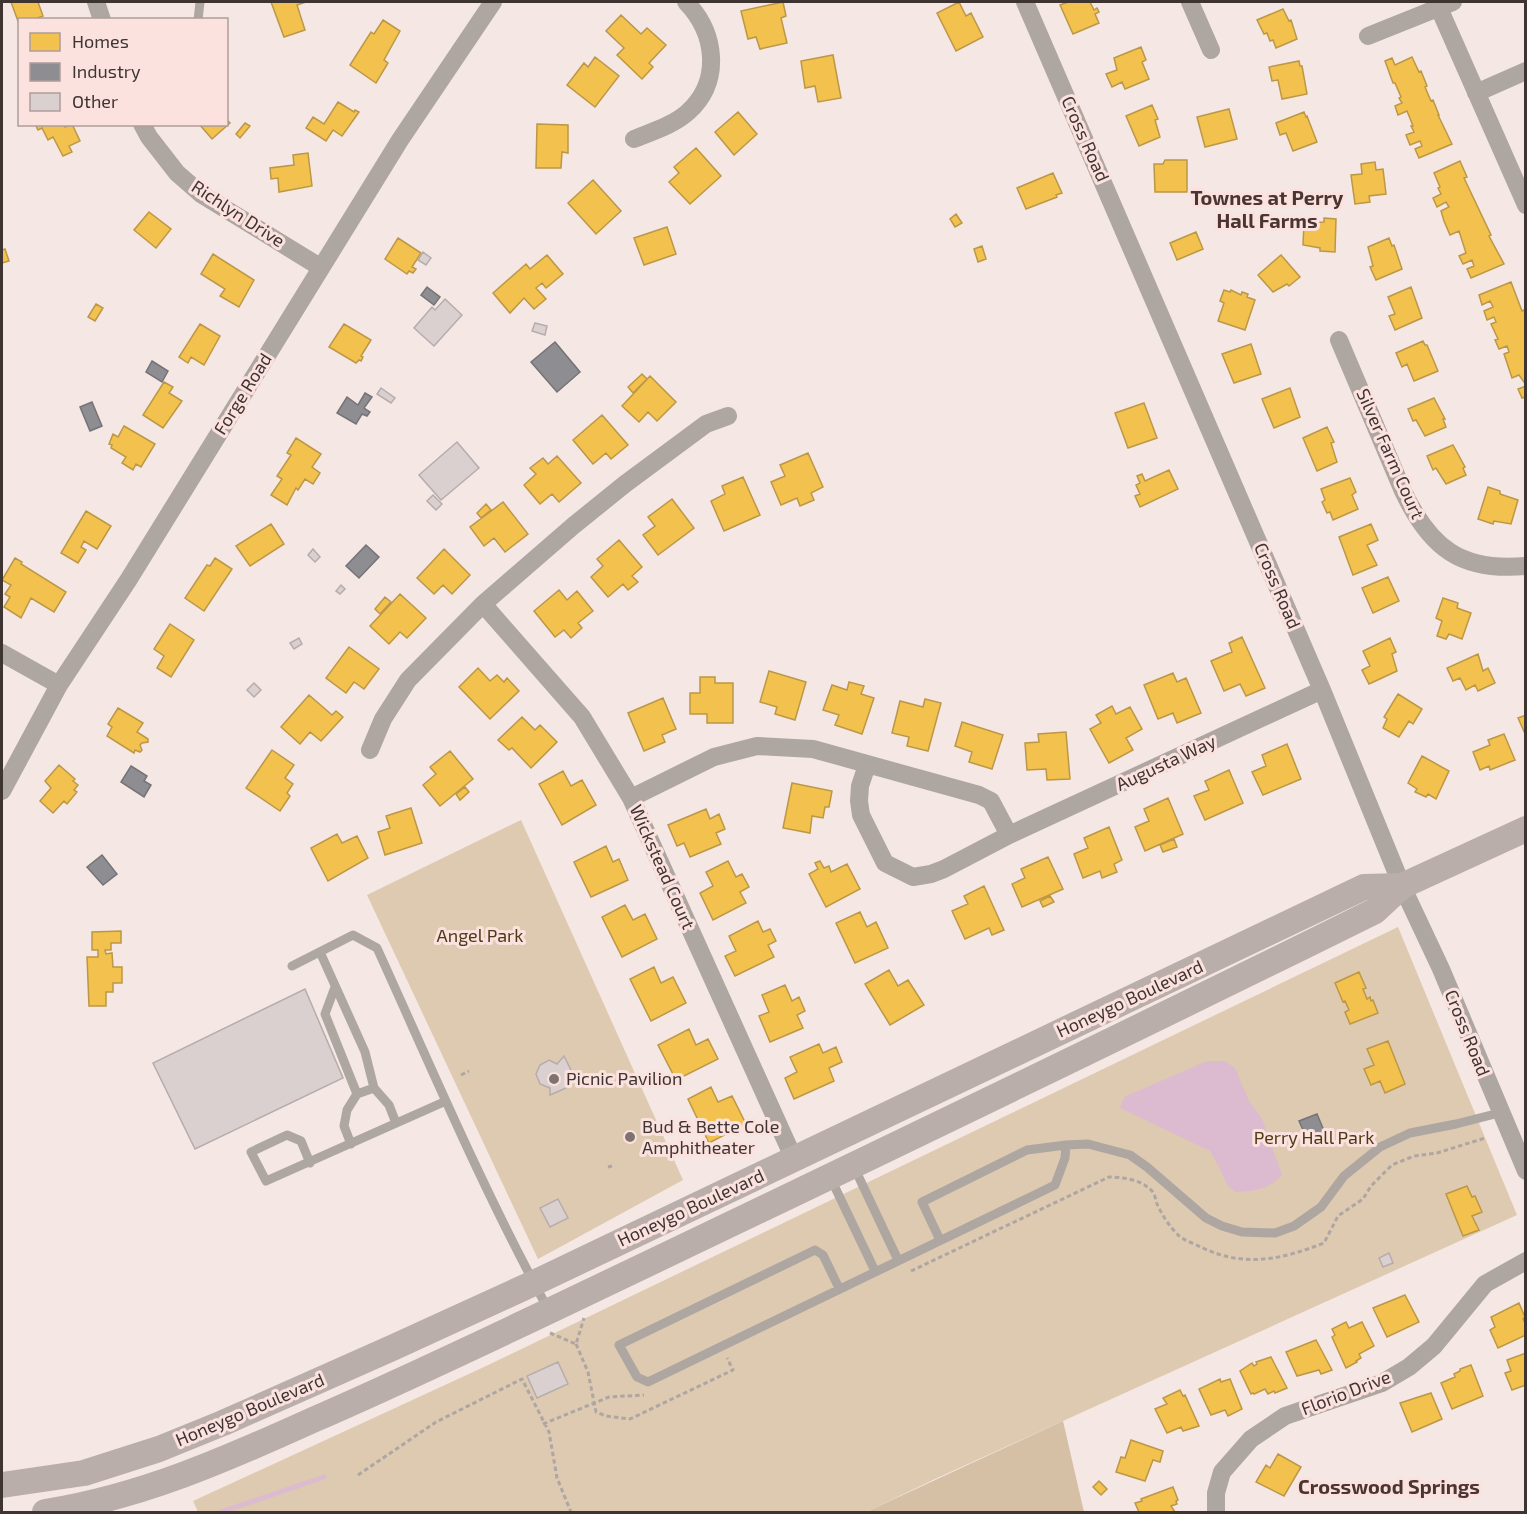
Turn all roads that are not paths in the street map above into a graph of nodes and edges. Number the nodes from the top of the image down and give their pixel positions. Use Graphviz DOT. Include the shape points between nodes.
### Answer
graph roads {
  1 [pos="96,2"];
  2 [pos="200,2"];
  3 [pos="493,2"];
  4 [pos="686,2"];
  5 [pos="1025,2"];
  6 [pos="1190,2"];
  7 [pos="1446,5"];
  8 [pos="101,18"];
  9 [pos="198,18"];
  10 [pos="1368,36"];
  11 [pos="1211,51"];
  12 [pos="1526,71"];
  13 [pos="1476,93"];
  14 [pos="149,129"];
  15 [pos="634,139"];
  16 [pos="1526,205"];
  17 [pos="320,267"];
  18 [pos="1339,340"];
  19 [pos="728,416"];
  20 [pos="1526,566"];
  21 [pos="483,604"];
  22 [pos="2,653"];
  23 [pos="59,685"];
  24 [pos="1322,690"];
  25 [pos="370,750"];
  26 [pos="867,765"];
  27 [pos="2,791"];
  28 [pos="631,798"];
  29 [pos="1526,829"];
  30 [pos="1009,835"];
  31 [pos="1402,886"];
  32 [pos="320,952"];
  33 [pos="291,966"];
  34 [pos="335,987"];
  35 [pos="374,1088"];
  36 [pos="357,1094"];
  37 [pos="446,1101"];
  38 [pos="1499,1113"];
  39 [pos="396,1123"];
  40 [pos="351,1144"];
  41 [pos="1066,1144"];
  42 [pos="794,1159"];
  43 [pos="310,1163"];
  44 [pos="854,1166"];
  45 [pos="1526,1171"];
  46 [pos="830,1177"];
  47 [pos="940,1240"];
  48 [pos="898,1260"];
  49 [pos="1526,1261"];
  50 [pos="875,1271"];
  51 [pos="534,1283"];
  52 [pos="839,1288"];
  53 [pos="549,1322"];
  54 [pos="2,1485"];
  55 [pos="45,1512"];
  56 [pos="1216,1512"];
  1 -- 8 [label="street"];
  2 -- 9 [label="lane"];
  3 -- 17 [label="street, Forge Road"];
  4 -- 15 [label="street" via="709,38 708,84 686,114"];
  5 -- 24 [label="street, Cross Road"];
  6 -- 11 [label="street"];
  7 -- 10 [label="street"];
  7 -- 13 [label="street"];
  12 -- 13 [label="street"];
  13 -- 16 [label="street"];
  14 -- 17 [label="street, Richlyn Drive" via="177,173 201,194"];
  17 -- 23 [label="street, Forge Road" via="129,579"];
  18 -- 20 [label="street, Silver Farm Court" via="1403,491 1425,531 1441,547 1476,564"];
  19 -- 21 [label="street" via="706,424 625,484"];
  21 -- 25 [label="street" via="408,680 383,719"];
  21 -- 28 [label="street, Wickstead Court" via="582,717"];
  22 -- 23 [label="street"];
  23 -- 27 [label="street, Forge Road"];
  24 -- 30 [label="street, Augusta Way"];
  24 -- 31 [label="street, Cross Road"];
  26 -- 28 [label="street" via="813,749 757,746 714,757"];
  26 -- 30 [label="street" via="979,795 991,801"];
  26 -- 30 [label="street, Augusta Way" via="860,786 861,815 885,863 903,873 913,877 931,874"];
  28 -- 42 [label="street, Wickstead Court"];
  29 -- 31 [label="main road, Honeygo Boulevard"];
  31 -- 38 [label="street, Cross Road" via="1441,969"];
  31 -- 42 [label="main road, Honeygo Boulevard" via="1364,887"];
  31 -- 44 [label="main road, Honeygo Boulevard" via="1375,911"];
  32 -- 33 [label="lane"];
  32 -- 34 [label="lane"];
  32 -- 37 [label="lane" via="352,935 377,948"];
  34 -- 35 [label="lane" via="365,1052"];
  34 -- 36 [label="lane" via="325,1014"];
  35 -- 36 [label="lane"];
  35 -- 39 [label="lane" via="389,1105"];
  36 -- 40 [label="lane" via="347,1110 344,1126"];
  37 -- 39 [label="lane"];
  37 -- 51 [label="lane"];
  38 -- 41 [label="lane" via="1410,1133 1380,1147 1344,1176 1321,1207 1294,1226 1275,1233 1242,1232 1206,1218 1130,1155 1088,1144"];
  38 -- 45 [label="street, Cross Road"];
  39 -- 40 [label="lane"];
  40 -- 43 [label="lane"];
  41 -- 47 [label="lane" via="1054,1185"];
  41 -- 47 [label="lane" via="1027,1150 922,1202"];
  42 -- 51 [label="main road, Honeygo Boulevard"];
  43 -- 43 [label="lane" via="266,1181 251,1152 287,1135 301,1141"];
  44 -- 46 [label="main road, Honeygo Boulevard"];
  44 -- 48 [label="lane"];
  46 -- 50 [label="lane"];
  46 -- 53 [label="main road, Honeygo Boulevard"];
  47 -- 48 [label="lane"];
  48 -- 50 [label="lane"];
  49 -- 56 [label="street, Florio Drive" via="1485,1284 1434,1346 1409,1367 1382,1383 1285,1416 1251,1439 1222,1472 1215,1493"];
  50 -- 52 [label="lane"];
  51 -- 53 [label="lane"];
  51 -- 54 [label="main road, Honeygo Boulevard" via="159,1449 84,1473"];
  52 -- 52 [label="lane" via="823,1255 815,1250 619,1345 637,1377 648,1382"];
  53 -- 55 [label="main road, Honeygo Boulevard" via="168,1482"];
}
